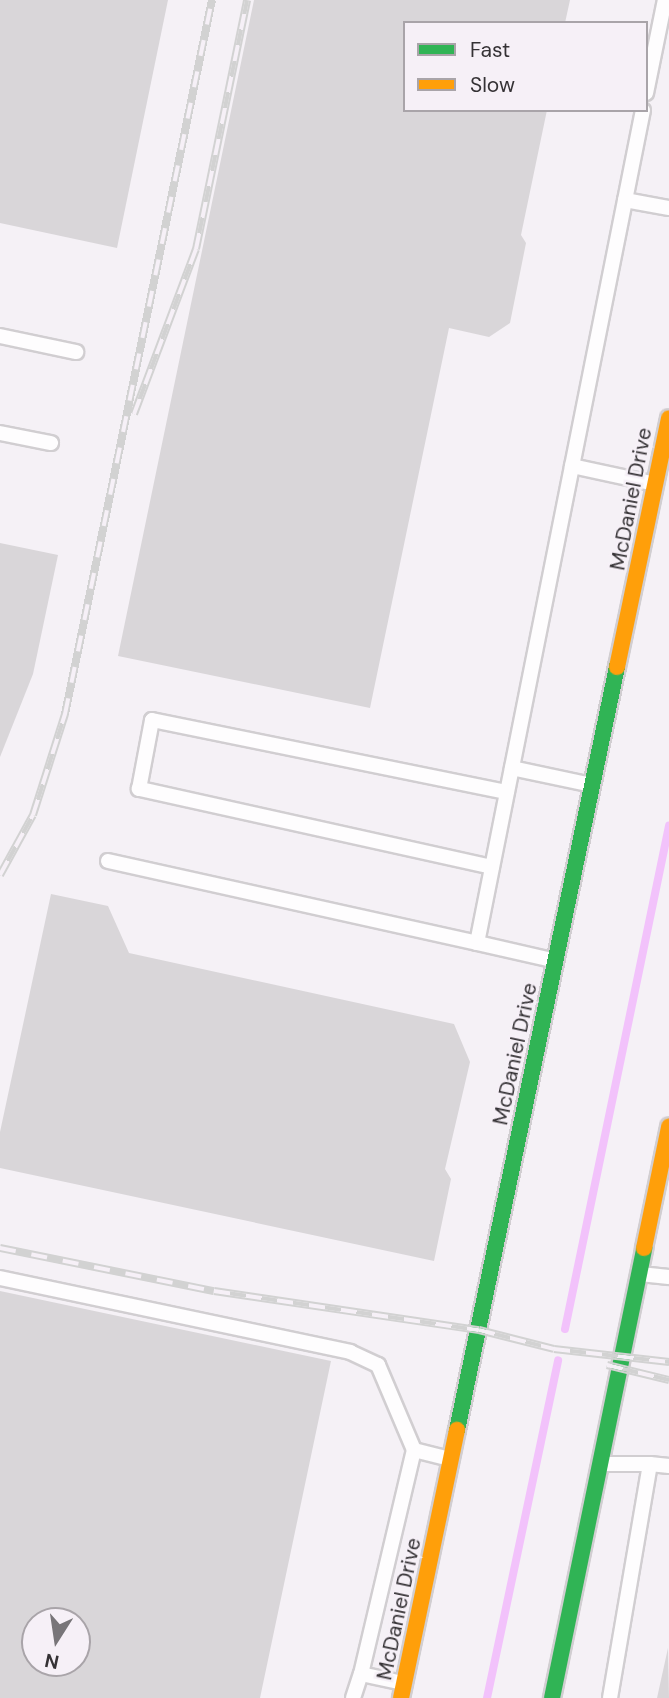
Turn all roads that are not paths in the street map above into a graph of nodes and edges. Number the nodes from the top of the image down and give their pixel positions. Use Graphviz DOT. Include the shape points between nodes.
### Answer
graph roads {
  1 [pos="665,0"];
  2 [pos="648,83"];
  3 [pos="643,112"];
  4 [pos="625,200"];
  5 [pos="669,208"];
  6 [pos="0,336"];
  7 [pos="76,352"];
  8 [pos="669,418"];
  9 [pos="0,433"];
  10 [pos="51,443"];
  11 [pos="572,466"];
  12 [pos="656,484"];
  13 [pos="512,768"];
  14 [pos="593,785"];
  15 [pos="507,792"];
  16 [pos="108,861"];
  17 [pos="492,867"];
  18 [pos="477,943"];
  19 [pos="556,961"];
  20 [pos="669,1127"];
  21 [pos="666,1153"];
  22 [pos="639,1274"];
  23 [pos="669,1277"];
  24 [pos="0,1278"];
  25 [pos="414,1450"];
  26 [pos="451,1460"];
  27 [pos="601,1464"];
  28 [pos="650,1464"];
  29 [pos="669,1466"];
  30 [pos="361,1674"];
  31 [pos="403,1691"];
  32 [pos="353,1698"];
  33 [pos="552,1698"];
  34 [pos="610,1698"];
  1 -- 2 [label="lane"];
  3 -- 4 [label="lane"];
  4 -- 5 [label="lane"];
  4 -- 11 [label="lane"];
  6 -- 7 [label="lane"];
  8 -- 12 [label="street, McDaniel Drive"];
  9 -- 10 [label="lane"];
  11 -- 12 [label="lane"];
  11 -- 13 [label="lane"];
  12 -- 14 [label="street, McDaniel Drive"];
  13 -- 14 [label="lane"];
  13 -- 15 [label="lane"];
  14 -- 19 [label="street, McDaniel Drive"];
  15 -- 17 [label="lane"];
  15 -- 17 [label="lane" via="152,720 139,789"];
  16 -- 18 [label="lane"];
  17 -- 18 [label="lane"];
  18 -- 19 [label="lane"];
  19 -- 26 [label="street, McDaniel Drive"];
  20 -- 21 [label="street"];
  21 -- 22 [label="street"];
  22 -- 23 [label="lane"];
  22 -- 27 [label="street"];
  24 -- 25 [label="lane" via="350,1352 378,1365"];
  25 -- 26 [label="lane"];
  25 -- 30 [label="lane"];
  26 -- 31 [label="street, McDaniel Drive"];
  27 -- 28 [label="lane"];
  27 -- 33 [label="street"];
  28 -- 29 [label="lane"];
  28 -- 34 [label="lane"];
  30 -- 31 [label="lane"];
  30 -- 32 [label="lane"];
}
